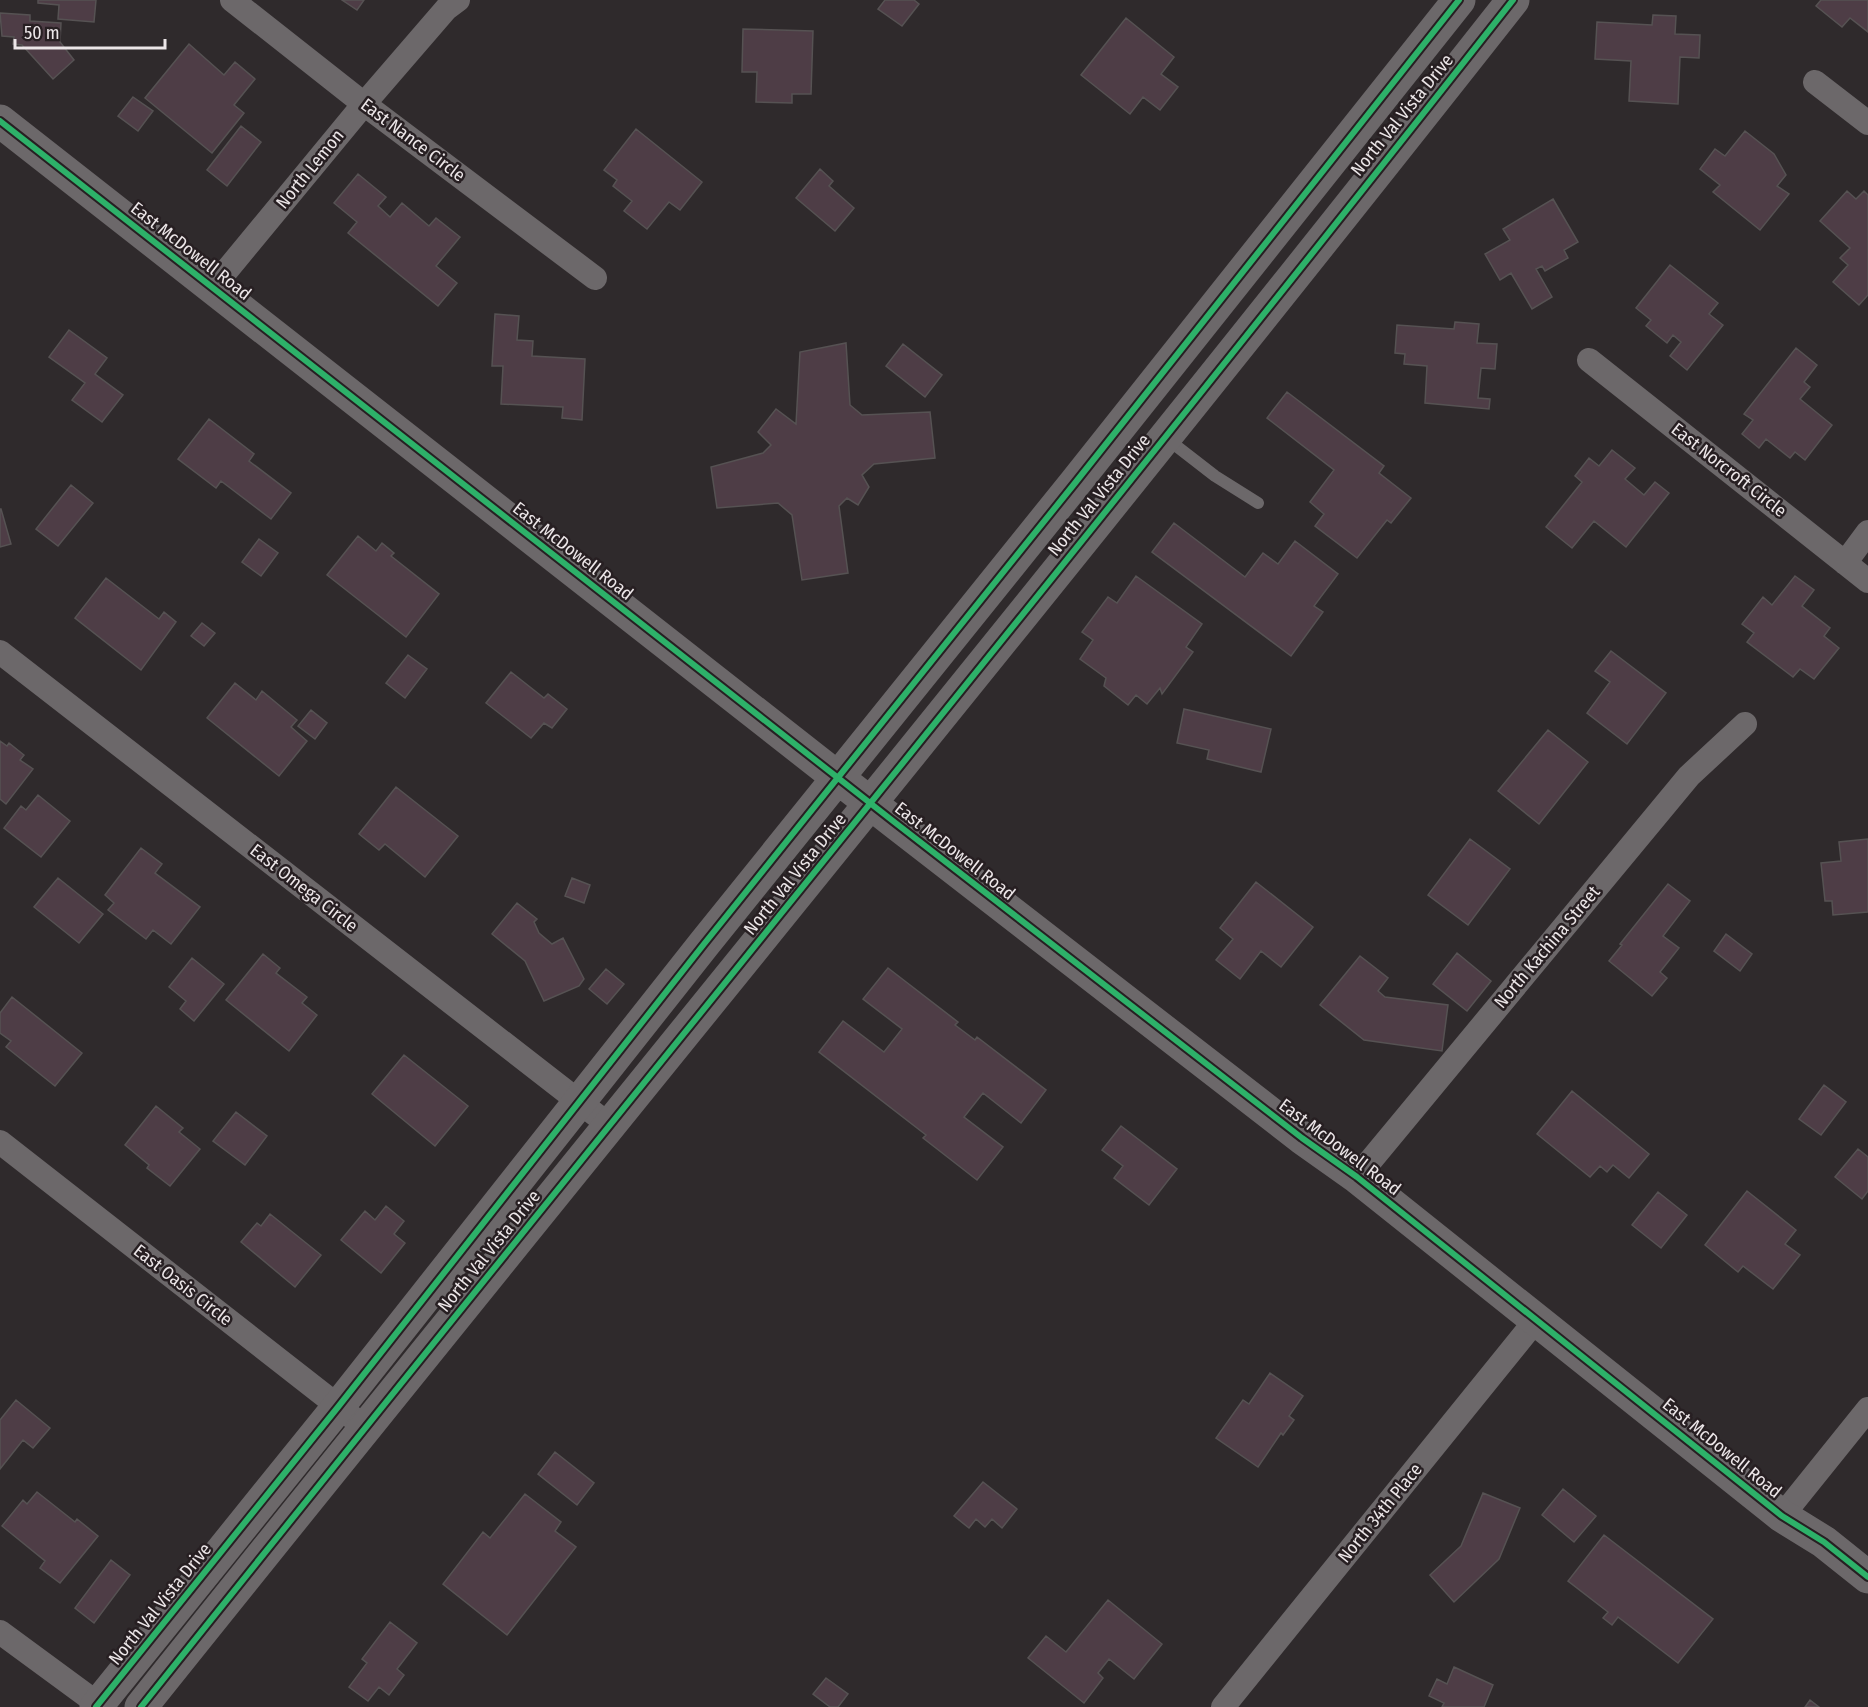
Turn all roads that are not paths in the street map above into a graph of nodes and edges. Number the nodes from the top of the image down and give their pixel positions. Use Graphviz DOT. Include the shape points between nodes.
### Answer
graph roads {
  1 [pos="232,0"];
  2 [pos="458,0"];
  3 [pos="1459,0"];
  4 [pos="1513,0"];
  5 [pos="1815,82"];
  6 [pos="364,104"];
  7 [pos="0,121"];
  8 [pos="1868,123"];
  9 [pos="1301,198"];
  10 [pos="1334,225"];
  11 [pos="595,278"];
  12 [pos="213,287"];
  13 [pos="1589,360"];
  14 [pos="1132,411"];
  15 [pos="1165,436"];
  16 [pos="1258,503"];
  17 [pos="1868,532"];
  18 [pos="1845,563"];
  19 [pos="1868,581"];
  20 [pos="0,652"];
  21 [pos="1745,724"];
  22 [pos="837,778"];
  23 [pos="871,804"];
  24 [pos="580,1103"];
  25 [pos="609,1125"];
  26 [pos="0,1142"];
  27 [pos="1357,1177"];
  28 [pos="1536,1320"];
  29 [pos="338,1407"];
  30 [pos="1868,1409"];
  31 [pos="366,1428"];
  32 [pos="1782,1516"];
  33 [pos="1868,1577"];
  34 [pos="0,1632"];
  35 [pos="99,1706"];
  36 [pos="141,1707"];
  37 [pos="1224,1707"];
  1 -- 6 [label="street, East Nance Circle"];
  2 -- 6 [label="street, North Lemon"];
  3 -- 9 [label="main road, North Val Vista Drive"];
  4 -- 10 [label="main road, North Val Vista Drive"];
  5 -- 8 [label="street"];
  6 -- 11 [label="street, East Nance Circle"];
  6 -- 12 [label="street, North Lemon"];
  7 -- 12 [label="main road, East McDowell Road"];
  9 -- 10 [label="main road"];
  9 -- 14 [label="main road, North Val Vista Drive"];
  10 -- 15 [label="main road, North Val Vista Drive"];
  12 -- 22 [label="main road, East McDowell Road"];
  13 -- 18 [label="street, East Norcroft Circle"];
  14 -- 15 [label="main road"];
  14 -- 22 [label="main road, North Val Vista Drive"];
  15 -- 16 [label="lane" via="1215,476"];
  15 -- 23 [label="main road, North Val Vista Drive"];
  17 -- 18 [label="street"];
  18 -- 19 [label="street, East Norcroft Circle"];
  20 -- 24 [label="street, East Omega Circle"];
  21 -- 27 [label="street, North Kachina Street" via="1689,776"];
  22 -- 23 [label="main road, East McDowell Road"];
  22 -- 24 [label="main road, North Val Vista Drive"];
  23 -- 25 [label="main road, North Val Vista Drive"];
  23 -- 27 [label="main road, East McDowell Road"];
  24 -- 25 [label="street, East Omega Circle"];
  24 -- 29 [label="main road, North Val Vista Drive"];
  25 -- 31 [label="main road, North Val Vista Drive"];
  26 -- 29 [label="street, East Oasis Circle"];
  27 -- 28 [label="main road, East McDowell Road"];
  28 -- 32 [label="main road, East McDowell Road"];
  28 -- 37 [label="street, North 34th Place"];
  29 -- 31 [label="street, East Oasis Circle"];
  29 -- 35 [label="main road, North Val Vista Drive"];
  30 -- 32 [label="street"];
  31 -- 36 [label="main road, North Val Vista Drive"];
  32 -- 33 [label="main road, East McDowell Road" via="1824,1542"];
  34 -- 35 [label="street"];
}
